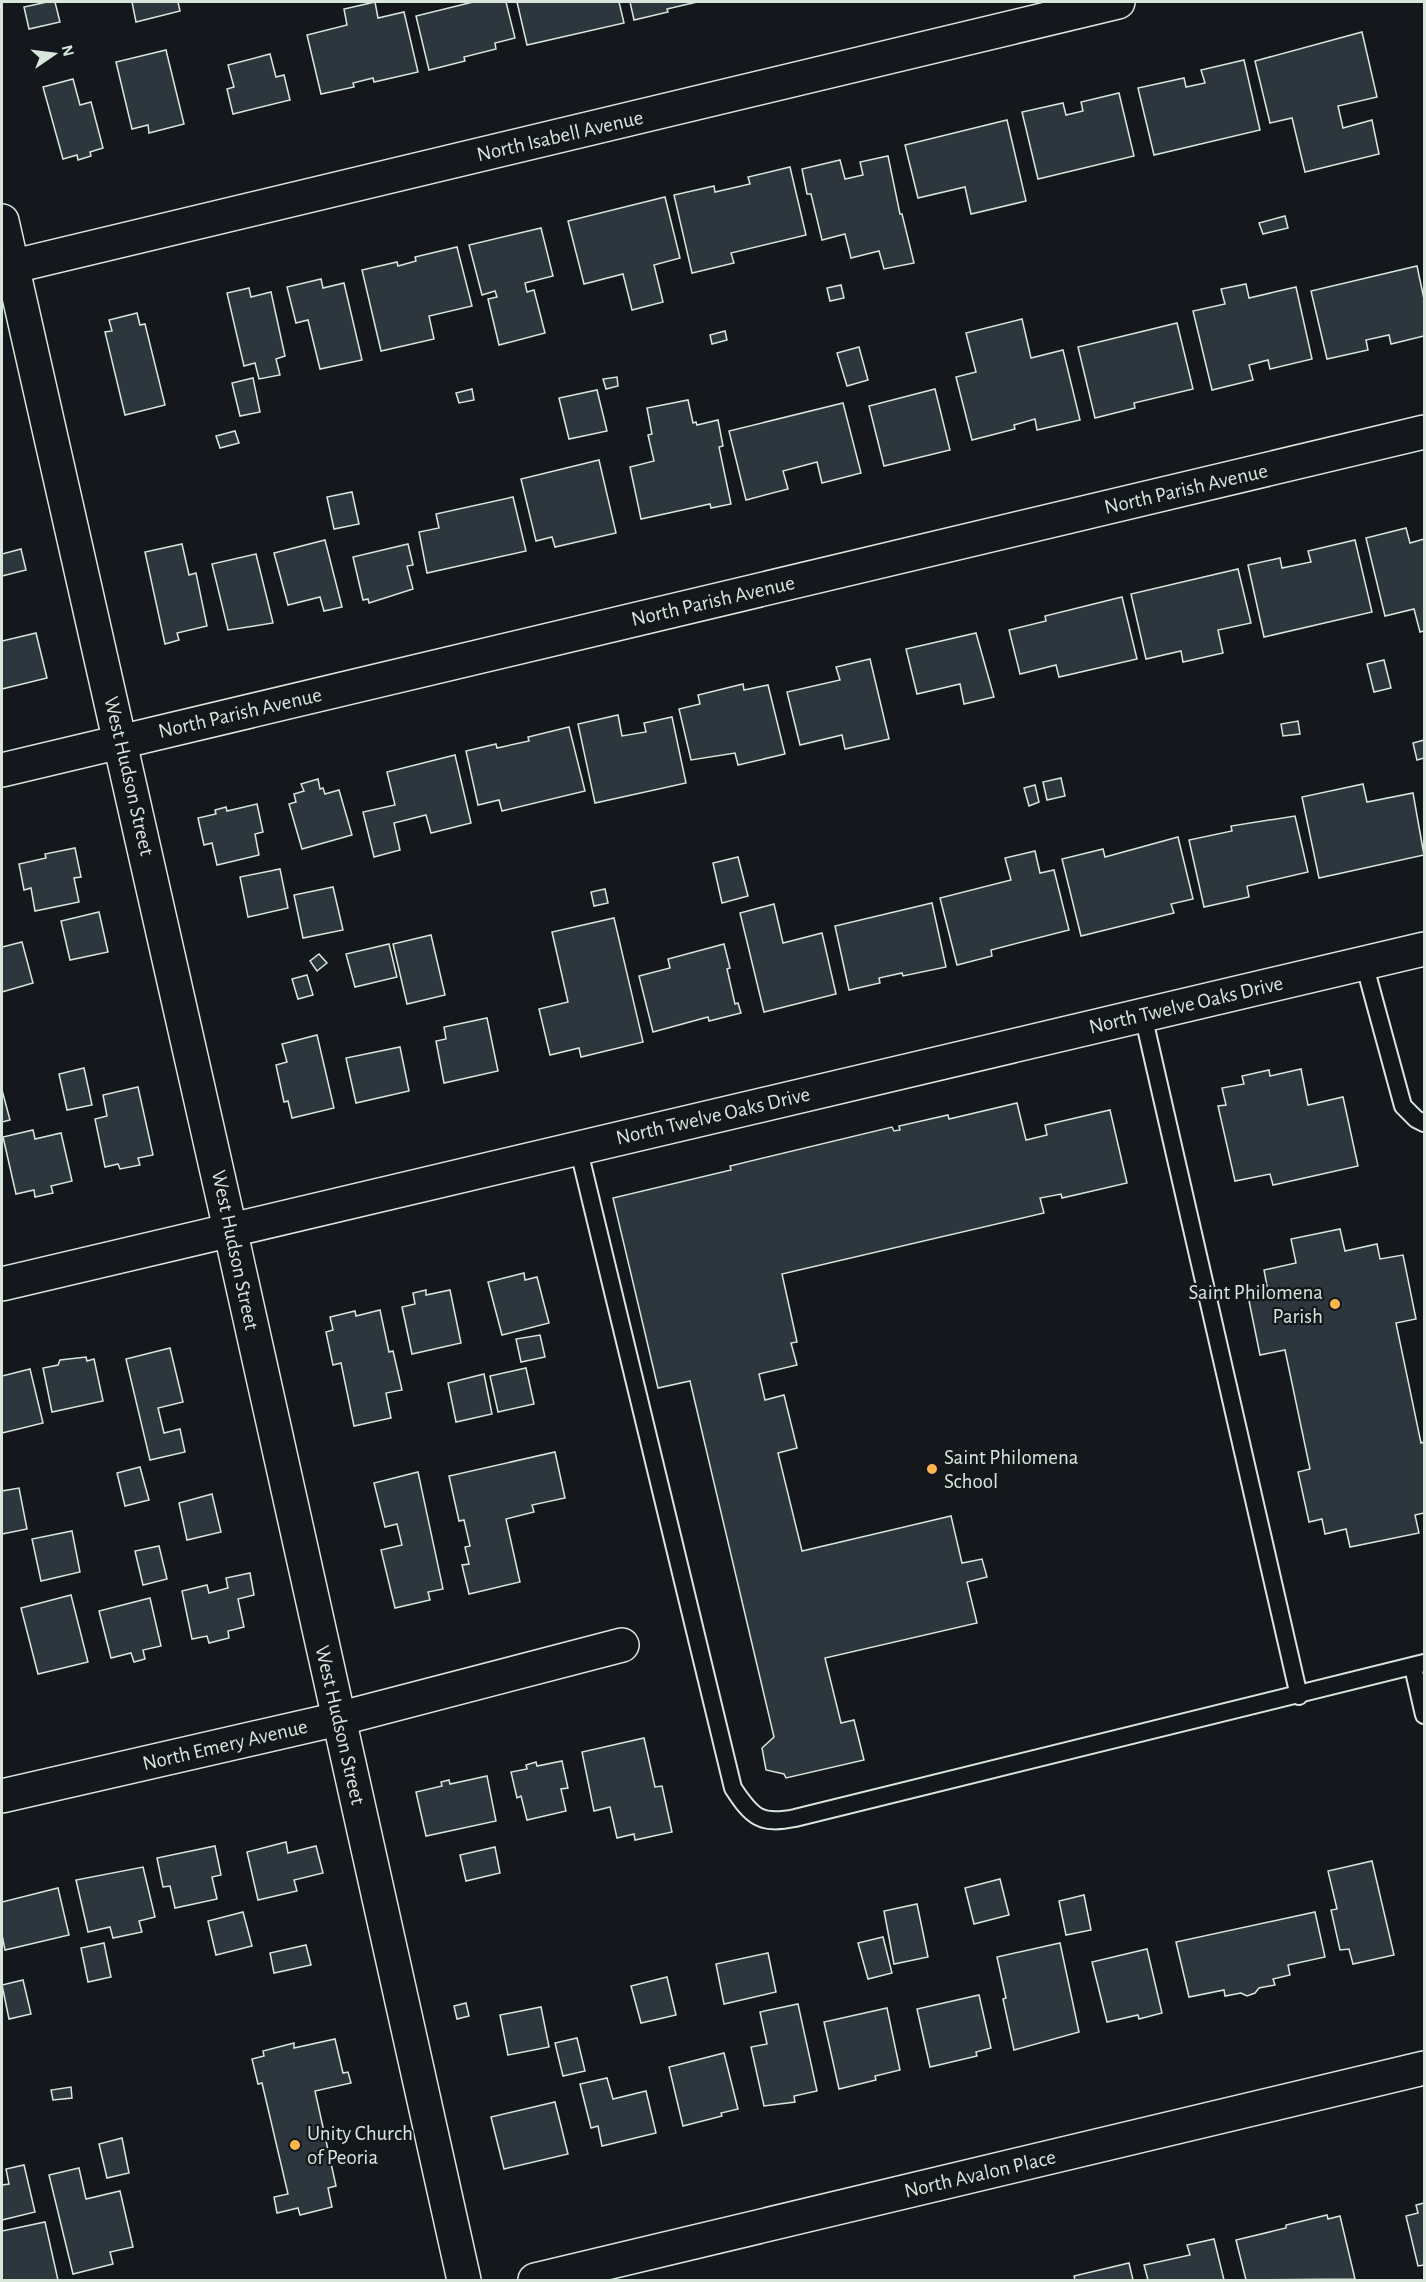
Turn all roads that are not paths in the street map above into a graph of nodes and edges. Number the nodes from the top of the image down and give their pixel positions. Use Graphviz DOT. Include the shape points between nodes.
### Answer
graph roads {
  1 [pos="1118,2"];
  2 [pos="2,221"];
  3 [pos="7,268"];
  4 [pos="1425,432"];
  5 [pos="121,741"];
  6 [pos="2,770"];
  7 [pos="1425,949"];
  8 [pos="1364,963"];
  9 [pos="1143,1015"];
  10 [pos="1425,1123"];
  11 [pos="578,1148"];
  12 [pos="231,1229"];
  13 [pos="2,1284"];
  14 [pos="622,1645"];
  15 [pos="1419,1665"];
  16 [pos="1299,1696"];
  17 [pos="1425,1715"];
  18 [pos="338,1719"];
  19 [pos="2,1796"];
  20 [pos="1425,2068"];
  21 [pos="464,2280"];
  22 [pos="536,2280"];
  1 -- 3 [label="street, North Isabell Avenue"];
  2 -- 3 [label="street, West Hudson Street"];
  3 -- 5 [label="street, West Hudson Street"];
  4 -- 5 [label="street, North Parish Avenue"];
  5 -- 6 [label="street, North Parish Avenue"];
  5 -- 12 [label="street, West Hudson Street"];
  7 -- 8 [label="street, North Twelve Oaks Drive"];
  8 -- 9 [label="street, North Twelve Oaks Drive"];
  8 -- 10 [label="lane" via="1403,1106"];
  9 -- 11 [label="street, North Twelve Oaks Drive"];
  9 -- 16 [label="lane"];
  11 -- 12 [label="street, North Twelve Oaks Drive"];
  11 -- 16 [label="lane" via="733,1788 758,1818 773,1822 795,1818"];
  12 -- 13 [label="street, North Twelve Oaks Drive"];
  12 -- 18 [label="street, West Hudson Street"];
  14 -- 18 [label="street, North Emery Avenue"];
  15 -- 16 [label="lane"];
  15 -- 17 [label="lane"];
  18 -- 19 [label="street, North Emery Avenue"];
  18 -- 21 [label="street, West Hudson Street"];
  20 -- 22 [label="street, North Avalon Place"];
}
